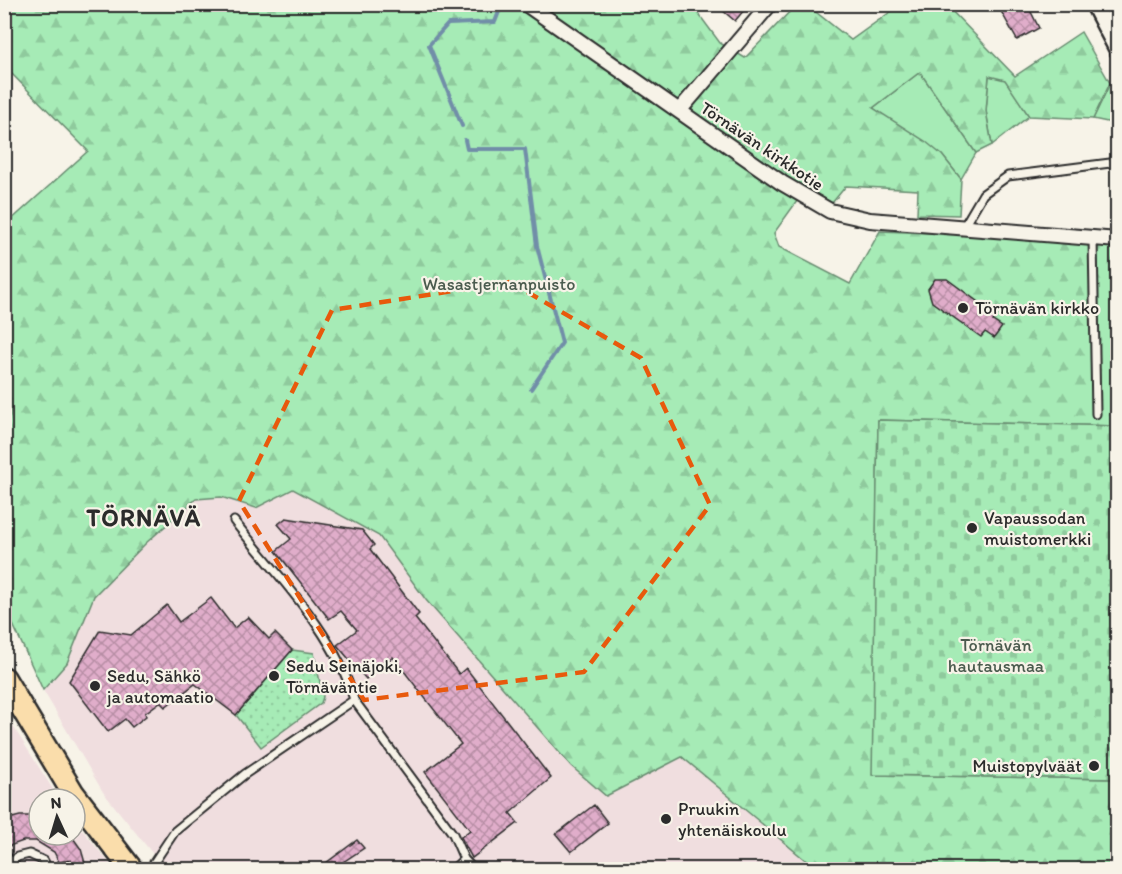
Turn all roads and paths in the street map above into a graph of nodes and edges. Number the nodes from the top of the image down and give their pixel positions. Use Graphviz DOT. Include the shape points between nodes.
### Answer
graph roads {
  1 [pos="526,4"];
  2 [pos="770,4"];
  3 [pos="1094,4"];
  4 [pos="1115,40"];
  5 [pos="679,111"];
  6 [pos="1118,162"];
  7 [pos="963,228"];
  8 [pos="1093,238"];
  9 [pos="1118,240"];
  10 [pos="1096,414"];
  11 [pos="234,521"];
  12 [pos="4,678"];
  13 [pos="354,700"];
  14 [pos="4,854"];
  15 [pos="464,860"];
  16 [pos="11,861"];
  17 [pos="7,870"];
  18 [pos="48,870"];
  19 [pos="132,870"];
  20 [pos="149,870"];
  21 [pos="452,870"];
  22 [pos="474,870"];
  1 -- 5 [label="street, Törnävän kirkkotie"];
  2 -- 5 [label="street"];
  3 -- 4 [label="street"];
  5 -- 7 [label="street, Törnävän kirkkotie" via="830,212 870,220"];
  6 -- 7 [label="lane" via="1008,176 983,194"];
  7 -- 8 [label="street, Törnävän kirkkotie"];
  8 -- 9 [label="street, Törnävän kirkkotie"];
  8 -- 10 [label="lane"];
  11 -- 13 [label="lane" via="326,638 348,678"];
  12 -- 19 [label="main road" via="73,794"];
  13 -- 15 [label="lane" via="453,834"];
  13 -- 20 [label="lane" via="245,774 183,824"];
  14 -- 16 [label="lane"];
  15 -- 21 [label="lane"];
  15 -- 22 [label="lane"];
  16 -- 17 [label="lane"];
  16 -- 18 [label="lane" via="29,854 44,861"];
}
